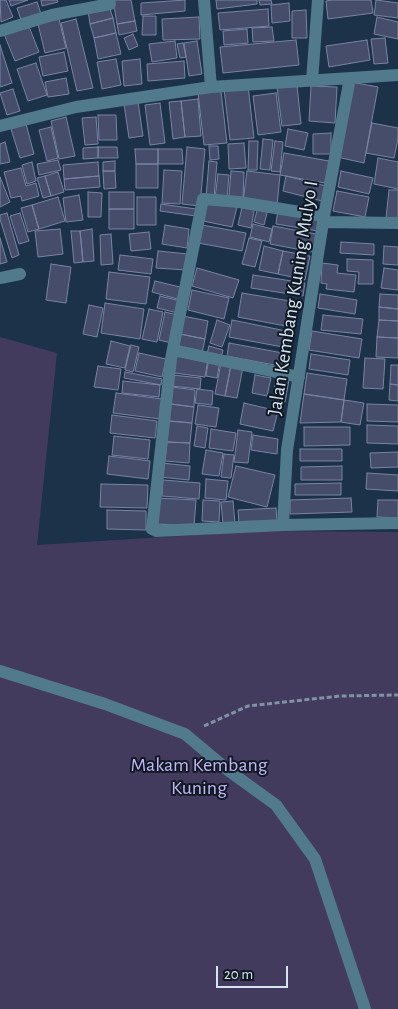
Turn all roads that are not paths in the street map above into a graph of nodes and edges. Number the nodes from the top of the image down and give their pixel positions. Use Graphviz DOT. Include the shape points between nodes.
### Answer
graph roads {
  1 [pos="204,0"];
  2 [pos="318,0"];
  3 [pos="110,4"];
  4 [pos="0,31"];
  5 [pos="398,75"];
  6 [pos="350,78"];
  7 [pos="312,81"];
  8 [pos="211,87"];
  9 [pos="0,126"];
  10 [pos="323,219"];
  11 [pos="398,223"];
  12 [pos="20,274"];
  13 [pos="0,278"];
  14 [pos="173,350"];
  15 [pos="298,377"];
  16 [pos="398,523"];
  17 [pos="283,525"];
  18 [pos="0,671"];
  19 [pos="365,1009"];
  1 -- 8 [label="street"];
  2 -- 7 [label="street"];
  3 -- 4 [label="street" via="52,15"];
  5 -- 6 [label="street"];
  6 -- 7 [label="street"];
  6 -- 10 [label="street, Jalan Kembang Kuning Mulyo I"];
  7 -- 8 [label="street"];
  8 -- 9 [label="street" via="76,107"];
  10 -- 11 [label="street"];
  10 -- 14 [label="street" via="239,202 203,200"];
  10 -- 15 [label="street, Jalan Kembang Kuning Mulyo I"];
  12 -- 13 [label="street"];
  14 -- 15 [label="street"];
  14 -- 17 [label="street" via="152,529"];
  15 -- 17 [label="street, Jalan Kembang Kuning Mulyo I" via="287,450"];
  16 -- 17 [label="street"];
  18 -- 19 [label="street" via="105,704 185,734 276,805 315,859"];
}
